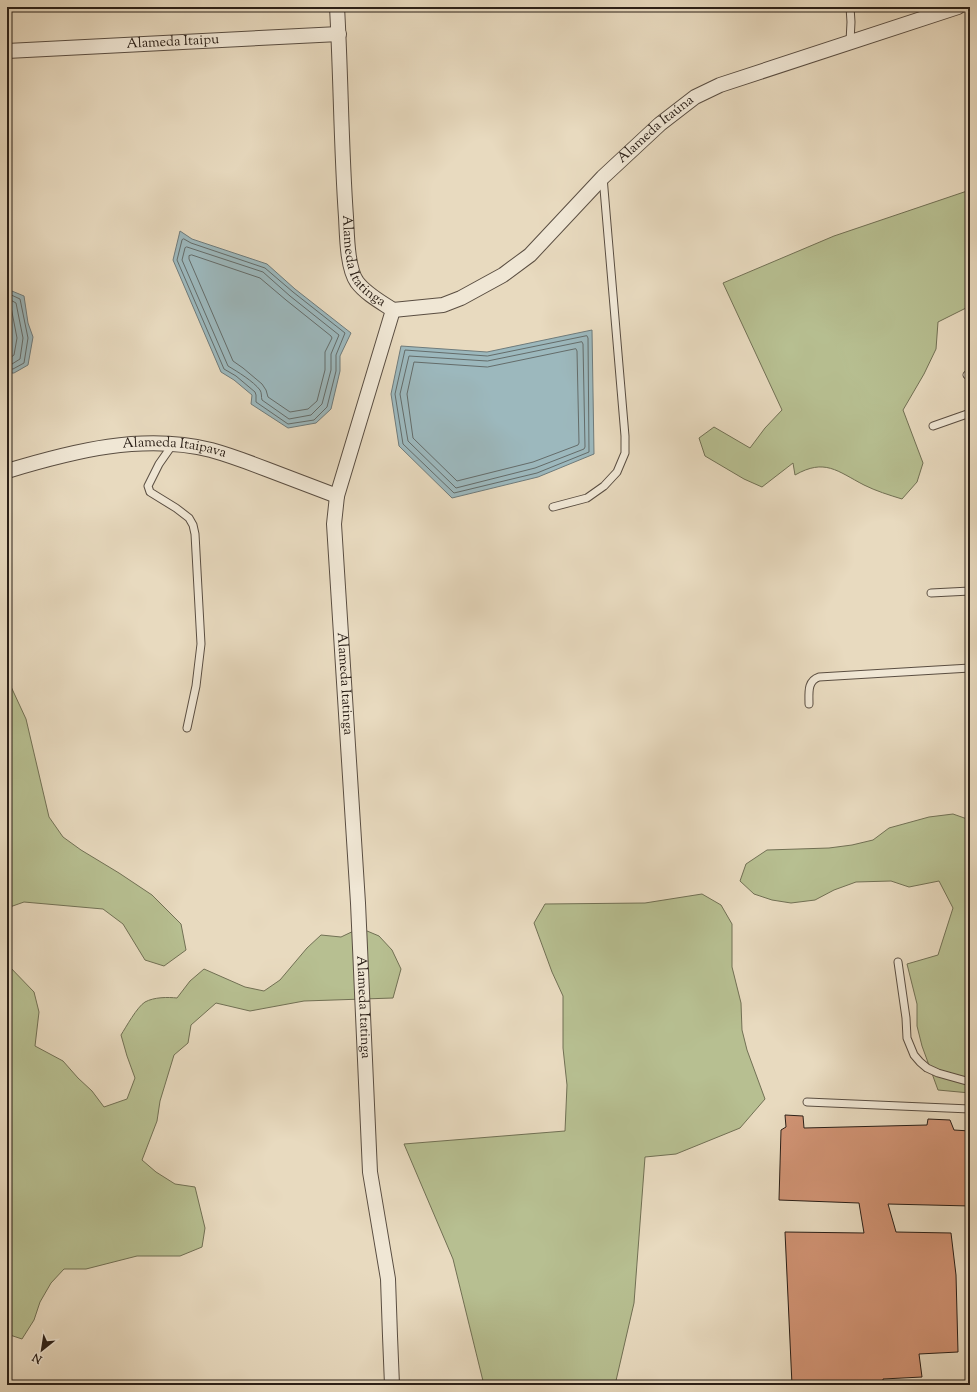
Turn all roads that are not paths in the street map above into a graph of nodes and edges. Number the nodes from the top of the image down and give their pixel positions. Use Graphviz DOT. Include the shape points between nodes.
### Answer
graph roads {
  1 [pos="338,7"];
  2 [pos="850,7"];
  3 [pos="958,7"];
  4 [pos="339,34"];
  5 [pos="850,42"];
  6 [pos="7,51"];
  7 [pos="603,177"];
  8 [pos="393,310"];
  9 [pos="970,413"];
  10 [pos="933,426"];
  11 [pos="173,444"];
  12 [pos="7,470"];
  13 [pos="337,496"];
  14 [pos="553,507"];
  15 [pos="970,591"];
  16 [pos="931,593"];
  17 [pos="970,668"];
  18 [pos="809,704"];
  19 [pos="187,728"];
  20 [pos="898,962"];
  21 [pos="970,1082"];
  22 [pos="807,1102"];
  23 [pos="970,1109"];
  24 [pos="392,1385"];
  1 -- 4 [label="street, Alameda Itatinga"];
  2 -- 5 [label="lane"];
  3 -- 5 [label="street, Alameda Itaúna"];
  4 -- 6 [label="street, Alameda Itaipu"];
  4 -- 8 [label="street, Alameda Itatinga" via="348,249 357,282 369,294"];
  5 -- 7 [label="street, Alameda Itaúna" via="720,86 696,97 660,124"];
  7 -- 8 [label="street, Alameda Itaúna" via="530,256 503,275 443,305"];
  7 -- 14 [label="lane" via="625,453 617,472 604,486 587,498"];
  8 -- 13 [label="street, Alameda Itatinga"];
  9 -- 10 [label="lane"];
  11 -- 12 [label="street, Alameda Itaipava" via="127,444 78,452"];
  11 -- 13 [label="street, Alameda Itaipava" via="211,450"];
  11 -- 19 [label="lane" via="148,486 150,492 189,518 195,534 201,644"];
  13 -- 24 [label="street, Alameda Itatinga" via="334,524 358,903 370,1172 388,1279"];
  15 -- 16 [label="lane"];
  17 -- 18 [label="lane" via="819,677 814,679 809,689"];
  20 -- 21 [label="lane" via="907,1038 914,1054 927,1068"];
  22 -- 23 [label="lane"];
}
